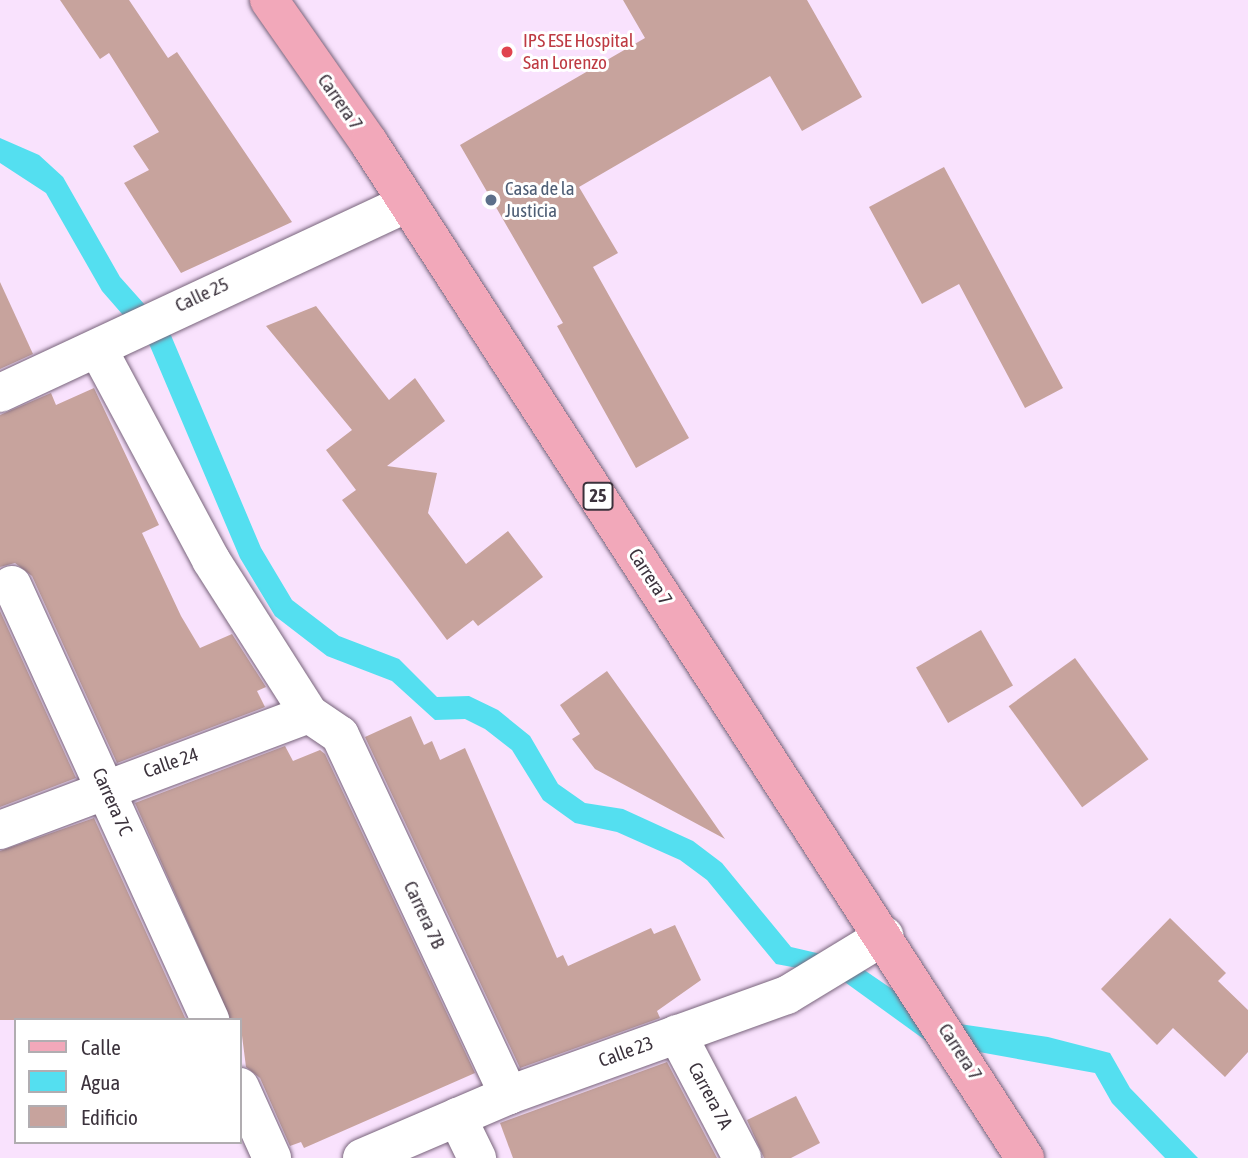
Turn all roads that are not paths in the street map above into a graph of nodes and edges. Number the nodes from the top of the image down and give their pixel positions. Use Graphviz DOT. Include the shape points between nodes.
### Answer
graph roads {
  1 [pos="269,0"];
  2 [pos="408,203"];
  3 [pos="109,346"];
  4 [pos="0,393"];
  5 [pos="12,585"];
  6 [pos="324,725"];
  7 [pos="105,786"];
  8 [pos="0,830"];
  9 [pos="871,946"];
  10 [pos="209,1018"];
  11 [pos="677,1034"];
  12 [pos="242,1091"];
  13 [pos="509,1095"];
  14 [pos="457,1117"];
  15 [pos="272,1158"];
  16 [pos="362,1158"];
  17 [pos="477,1158"];
  18 [pos="742,1158"];
  19 [pos="1025,1158"];
  1 -- 2 [label="main road, Carrera 7 / 25"];
  2 -- 3 [label="street, Calle 25" via="182,303"];
  2 -- 9 [label="main road, Carrera 7 / 25"];
  3 -- 4 [label="street, Calle 25"];
  3 -- 6 [label="street, Carrera 7B" via="211,560"];
  5 -- 7 [label="street, Carrera 7C"];
  6 -- 7 [label="street, Calle 24"];
  6 -- 13 [label="street, Carrera 7B"];
  7 -- 8 [label="street, Calle 24"];
  7 -- 10 [label="street, Carrera 7C"];
  9 -- 11 [label="street, Calle 23" via="787,995"];
  9 -- 19 [label="main road, Carrera 7 / 25" via="923,995"];
  11 -- 13 [label="street, Calle 23"];
  11 -- 18 [label="street, Carrera 7A"];
  12 -- 15 [label="street"];
  13 -- 14 [label="street, Calle 23"];
  14 -- 16 [label="street, Calle 23"];
  14 -- 17 [label="street"];
}
